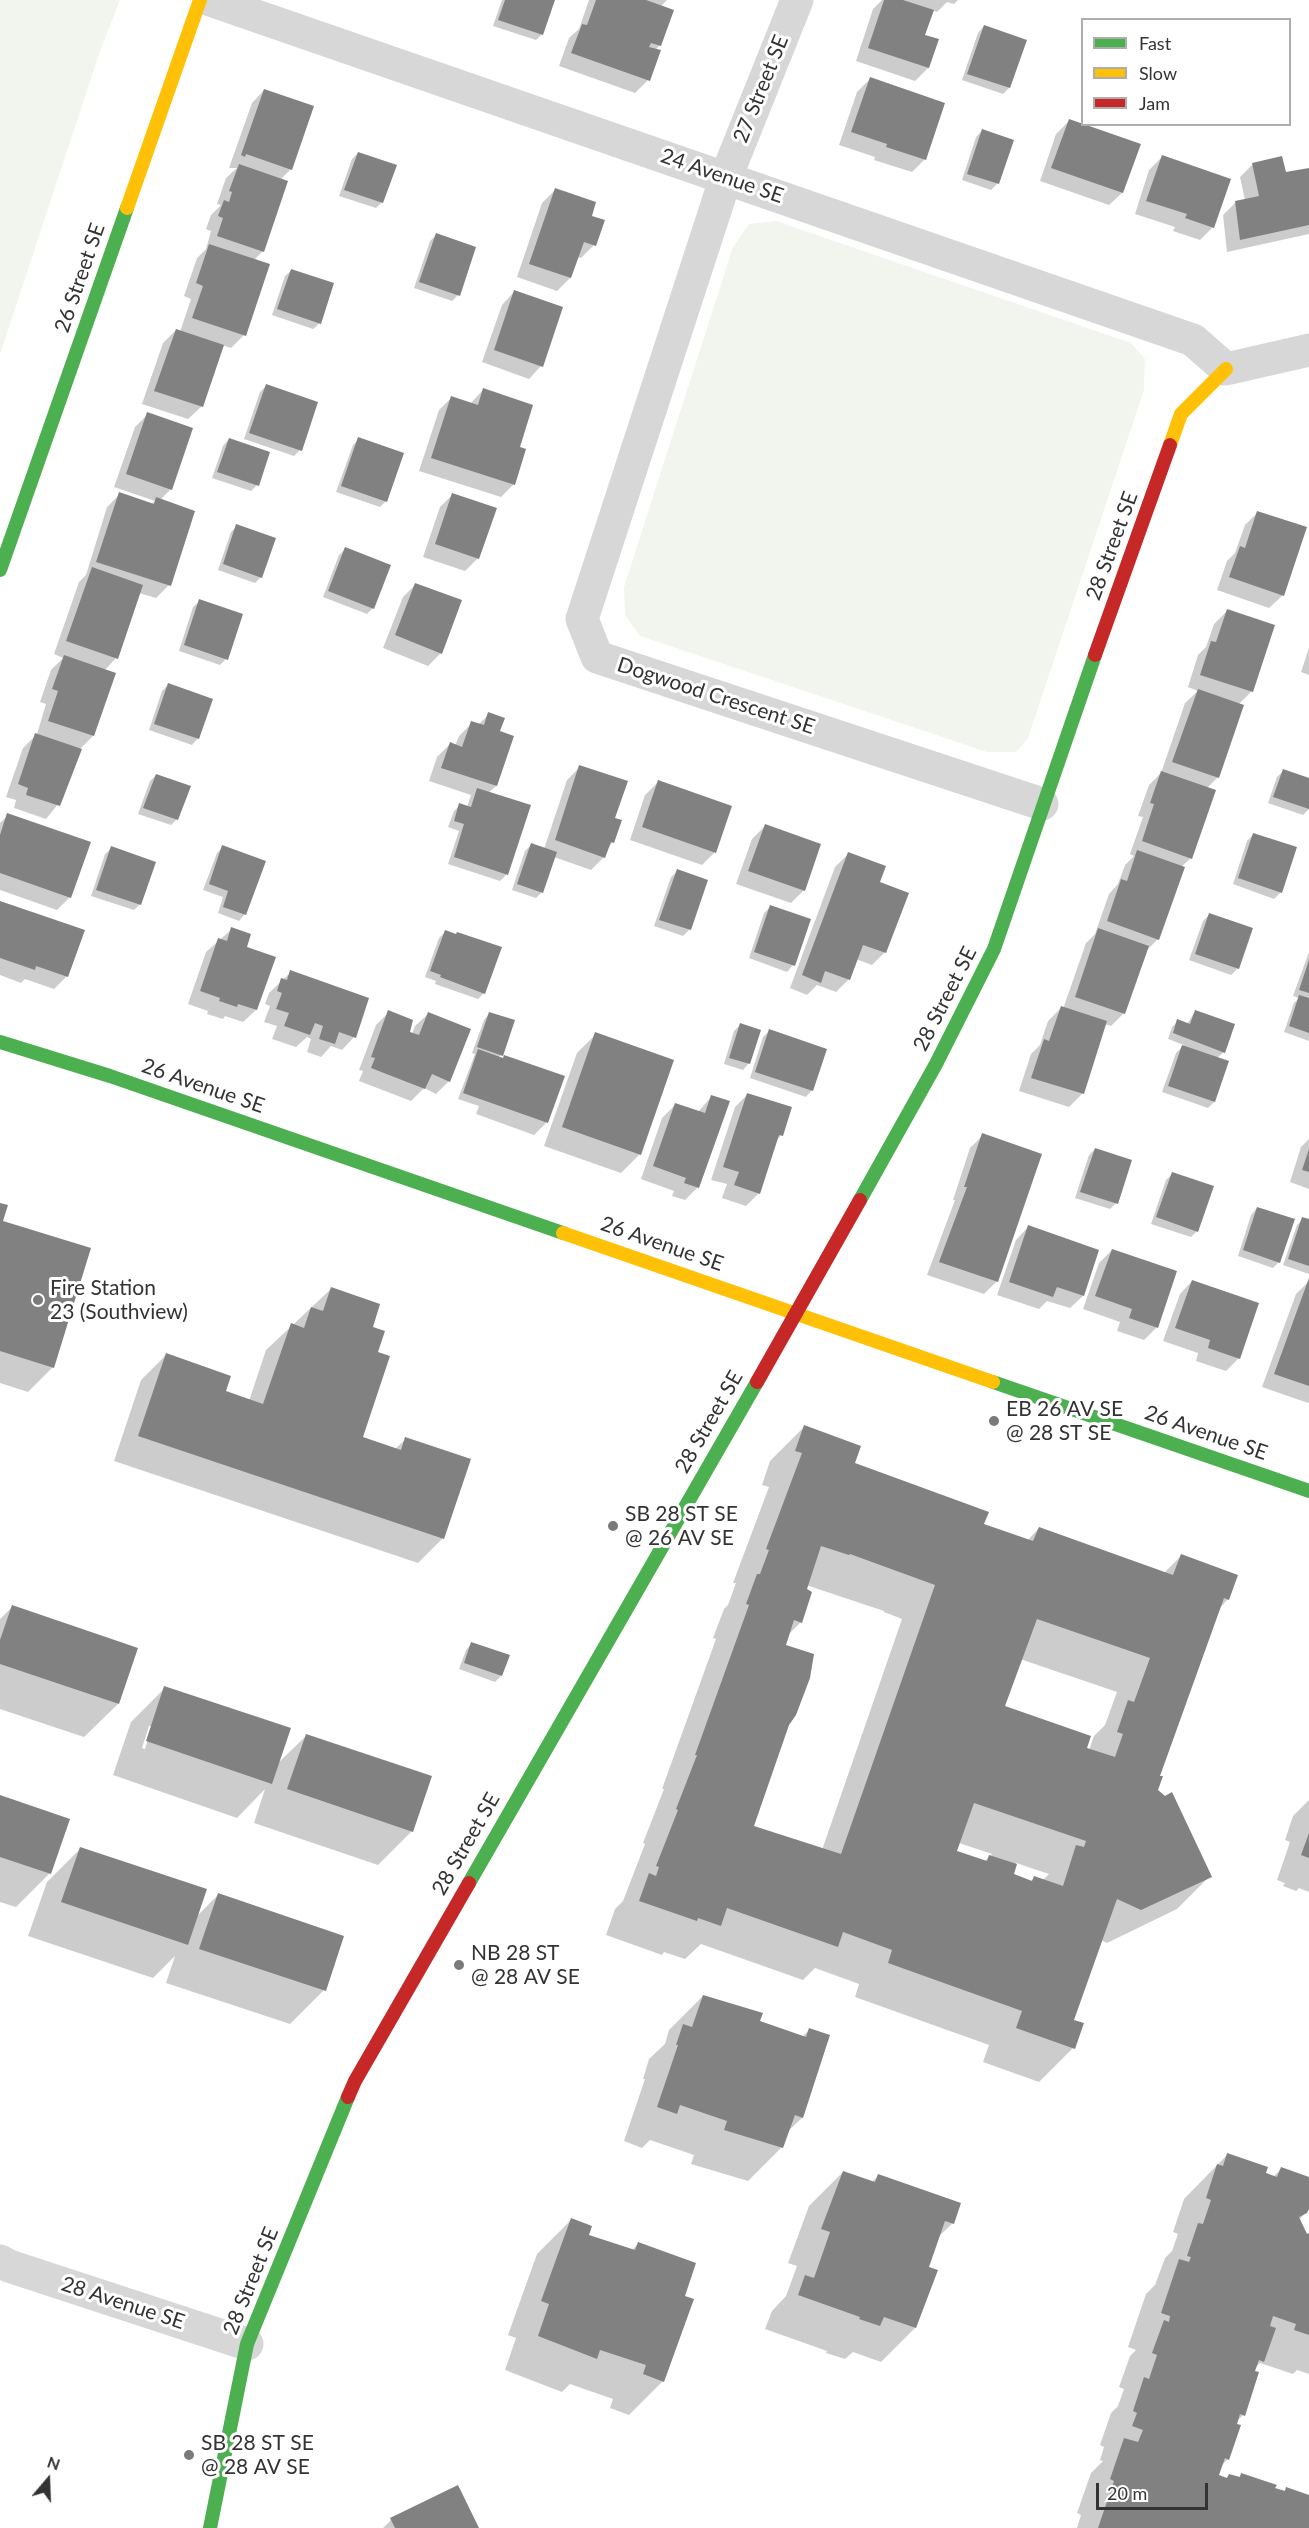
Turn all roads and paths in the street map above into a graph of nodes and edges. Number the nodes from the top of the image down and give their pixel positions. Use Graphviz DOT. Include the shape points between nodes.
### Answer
graph roads {
  1 [pos="200,0"];
  2 [pos="210,0"];
  3 [pos="797,0"];
  4 [pos="726,177"];
  5 [pos="1309,350"];
  6 [pos="1226,369"];
  7 [pos="0,570"];
  8 [pos="1042,804"];
  9 [pos="0,1042"];
  10 [pos="796,1312"];
  11 [pos="1309,1491"];
  12 [pos="0,2261"];
  13 [pos="248,2344"];
  14 [pos="210,2528"];
  1 -- 7 [label="street, 26 Street SE"];
  2 -- 4 [label="street, 24 Avenue SE"];
  3 -- 4 [label="street, 27 Street SE"];
  4 -- 6 [label="street, 24 Avenue SE" via="1193,340"];
  4 -- 8 [label="street, Dogwood Crescent SE" via="582,619 597,657"];
  5 -- 6 [label="street"];
  6 -- 8 [label="street, 28 Street SE" via="1181,414"];
  8 -- 10 [label="street, 28 Street SE" via="994,949 936,1064"];
  9 -- 10 [label="street, 26 Avenue SE" via="110,1076"];
  10 -- 11 [label="street, 26 Avenue SE"];
  10 -- 13 [label="street, 28 Street SE" via="355,2080"];
  12 -- 13 [label="street, 28 Avenue SE"];
  13 -- 14 [label="street, 28 Street SE"];
}
